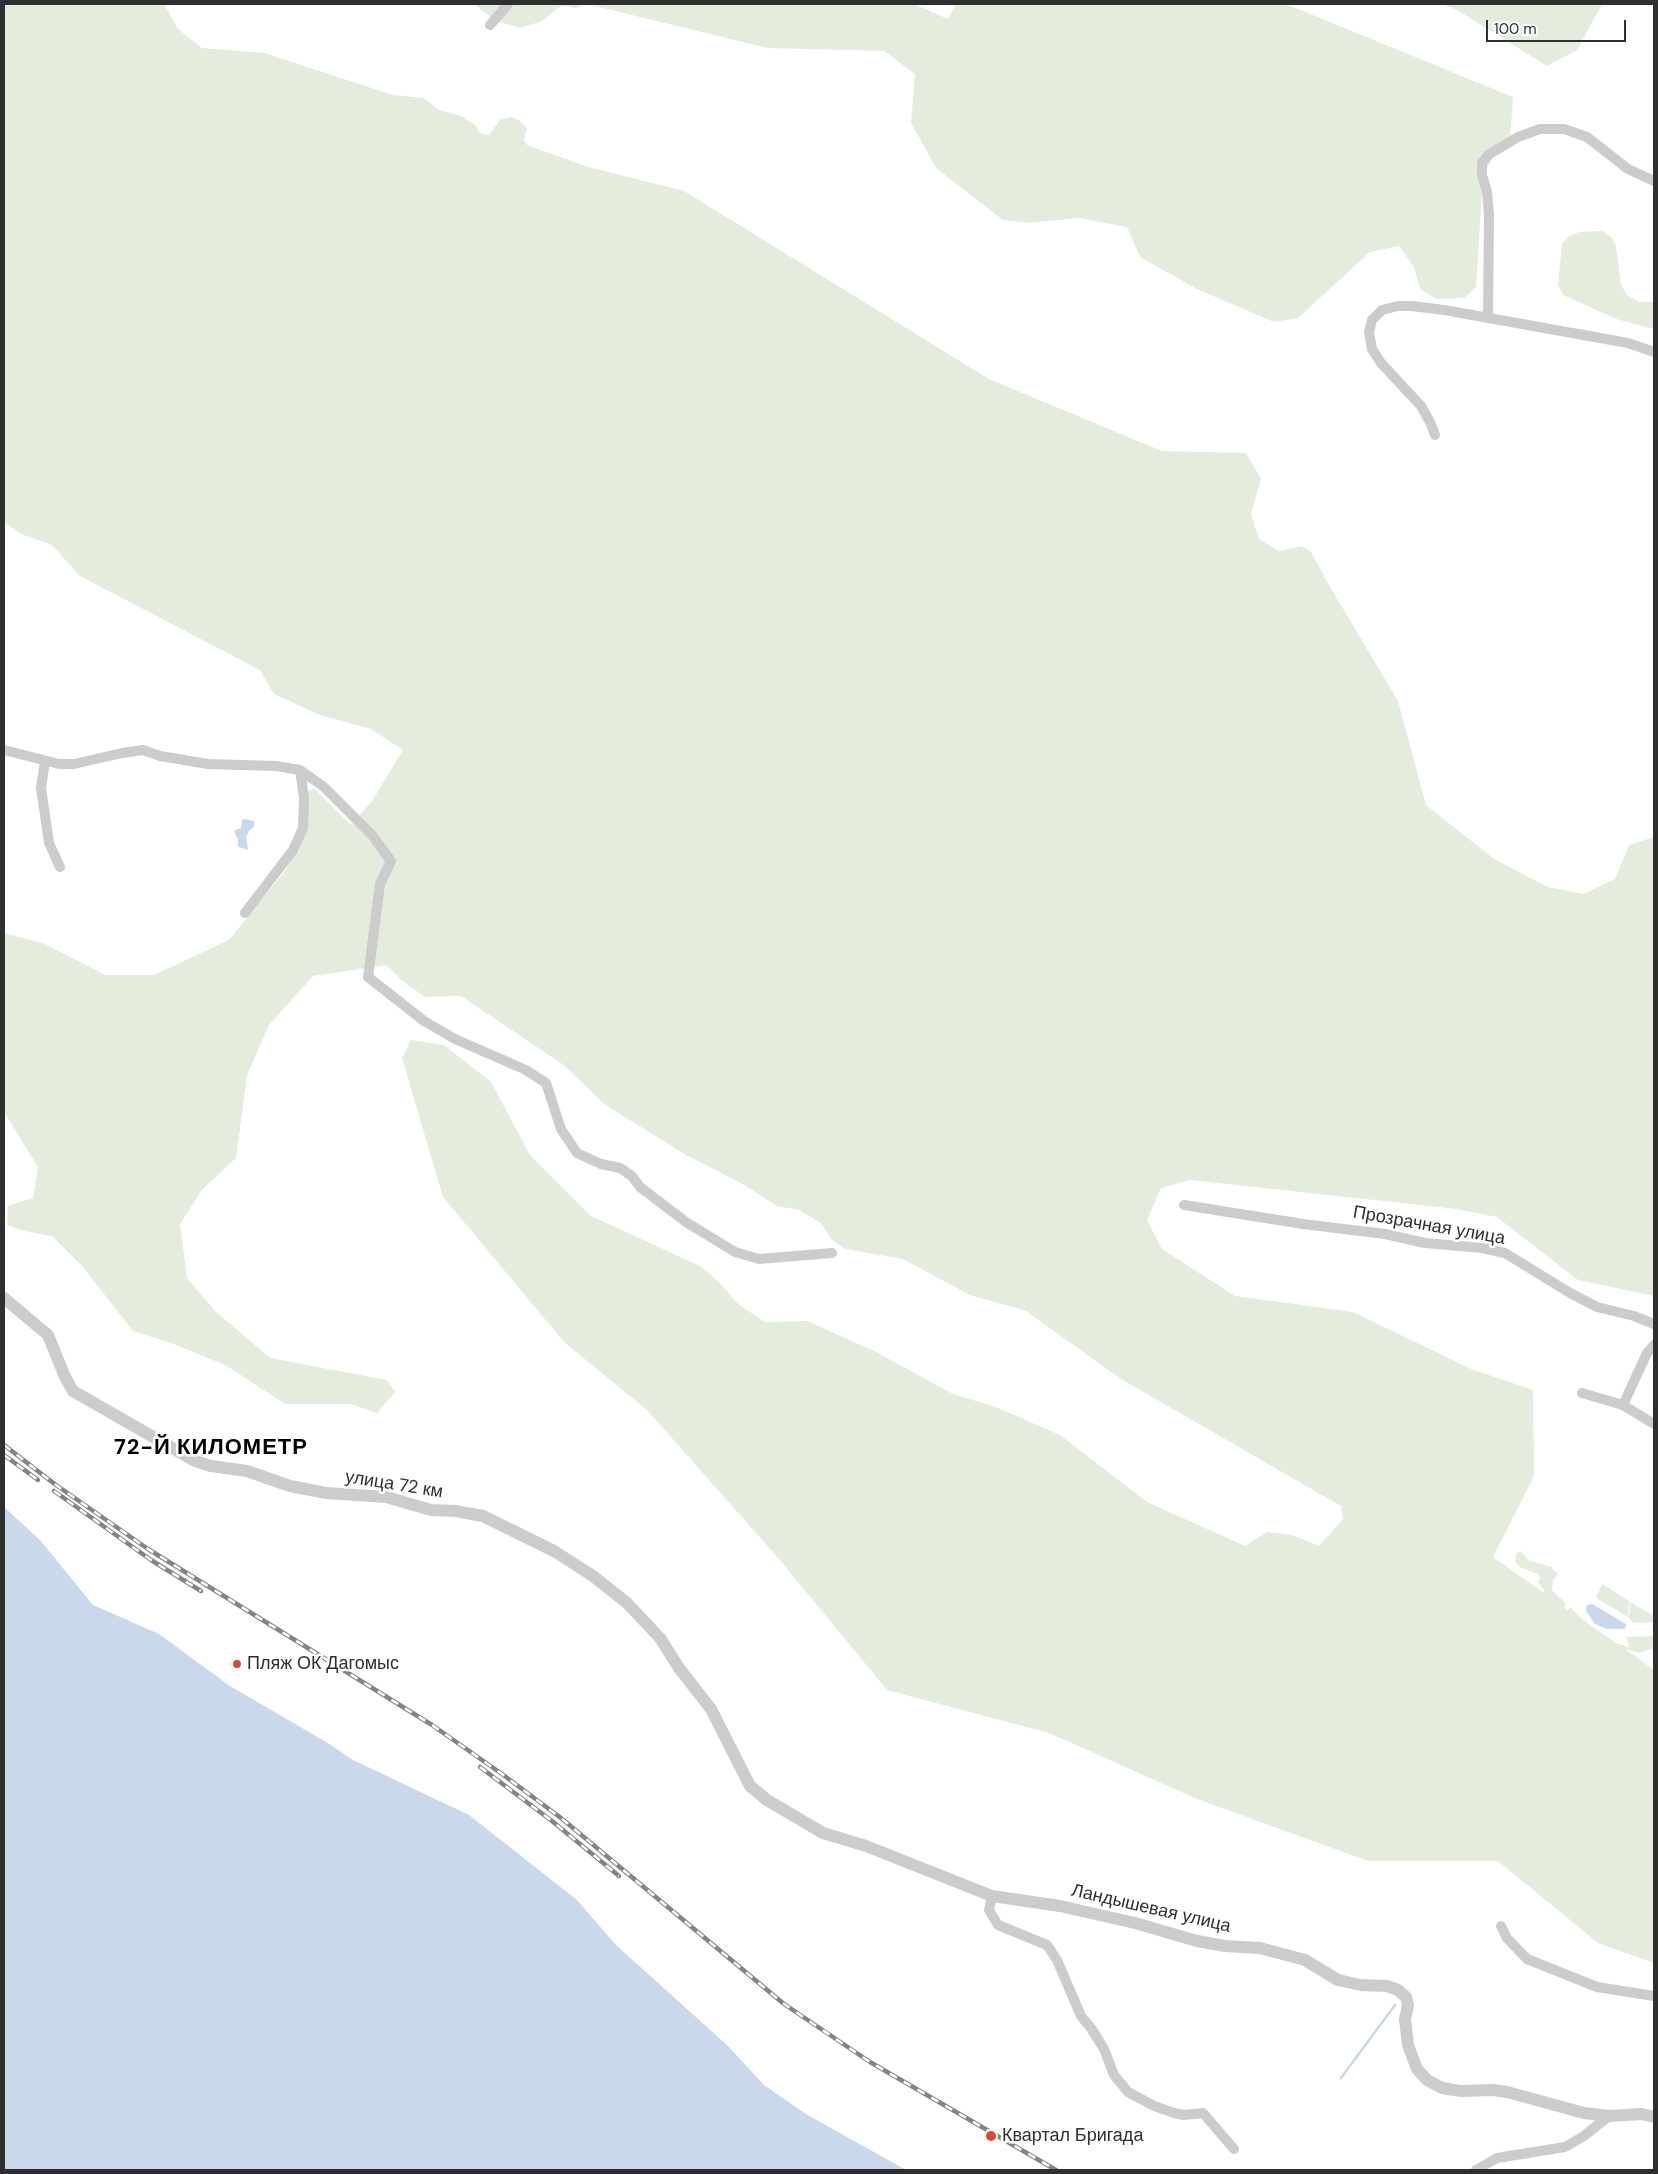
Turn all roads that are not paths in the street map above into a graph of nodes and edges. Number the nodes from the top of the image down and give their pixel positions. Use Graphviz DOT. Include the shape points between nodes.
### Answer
graph roads {
  1 [pos="508,4"];
  2 [pos="490,25"];
  3 [pos="1654,180"];
  4 [pos="1488,318"];
  5 [pos="1654,352"];
  6 [pos="1435,436"];
  7 [pos="4,750"];
  8 [pos="44,761"];
  9 [pos="300,770"];
  10 [pos="60,867"];
  11 [pos="245,913"];
  12 [pos="1184,1205"];
  13 [pos="832,1253"];
  14 [pos="4,1298"];
  15 [pos="1654,1324"];
  16 [pos="1654,1345"];
  17 [pos="1582,1393"];
  18 [pos="1623,1405"];
  19 [pos="1654,1424"];
  20 [pos="679,1668"];
  21 [pos="992,1896"];
  22 [pos="1501,1926"];
  23 [pos="1654,1996"];
  24 [pos="1609,2116"];
  25 [pos="1654,2117"];
  26 [pos="1234,2149"];
  27 [pos="1476,2170"];
  1 -- 2 [label="street"];
  3 -- 4 [label="street" via="1628,169 1588,137 1564,129 1540,129 1518,137 1488,155 1482,163 1482,175 1489,215"];
  4 -- 5 [label="street" via="1628,343"];
  4 -- 6 [label="street" via="1405,306 1382,310 1372,320 1369,332 1372,349 1421,406"];
  7 -- 8 [label="street"];
  8 -- 9 [label="street" via="74,764 143,750 208,764"];
  8 -- 10 [label="street" via="42,797 49,843"];
  9 -- 11 [label="street" via="304,798 303,828 293,850"];
  9 -- 13 [label="street" via="324,787 372,835 391,861 380,884 368,977 424,1021 454,1039 546,1082 561,1129 577,1153 620,1168 686,1222 735,1252 759,1259"];
  12 -- 15 [label="street, Прозрачная улица" via="1505,1253 1597,1307"];
  14 -- 20 [label="street, улица 72 км" via="48,1335 73,1391 195,1461 247,1471 290,1486 326,1493 386,1497 431,1510 483,1516 545,1546 593,1576 627,1603 660,1638"];
  16 -- 18 [label="street" via="1646,1353"];
  17 -- 18 [label="street"];
  18 -- 19 [label="street"];
  20 -- 21 [label="street, Ландышевая улица" via="712,1709 750,1786 767,1800 822,1833 866,1846"];
  21 -- 24 [label="street, Ландышевая улица" via="1135,1922 1197,1941 1260,1948 1305,1960 1338,1980 1387,1986 1406,1997 1408,2045 1417,2069 1427,2080 1442,2088 1494,2090 1584,2113"];
  21 -- 26 [label="street" via="989,1910 998,1925 1047,1945 1057,1960 1081,2016 1104,2049 1114,2075 1128,2092 1174,2114 1203,2113"];
  22 -- 23 [label="street" via="1507,1938 1527,1959 1597,1987"];
  24 -- 25 [label="street, Ландышевая улица" via="1642,2114"];
  24 -- 27 [label="street" via="1565,2147 1497,2158"];
}
